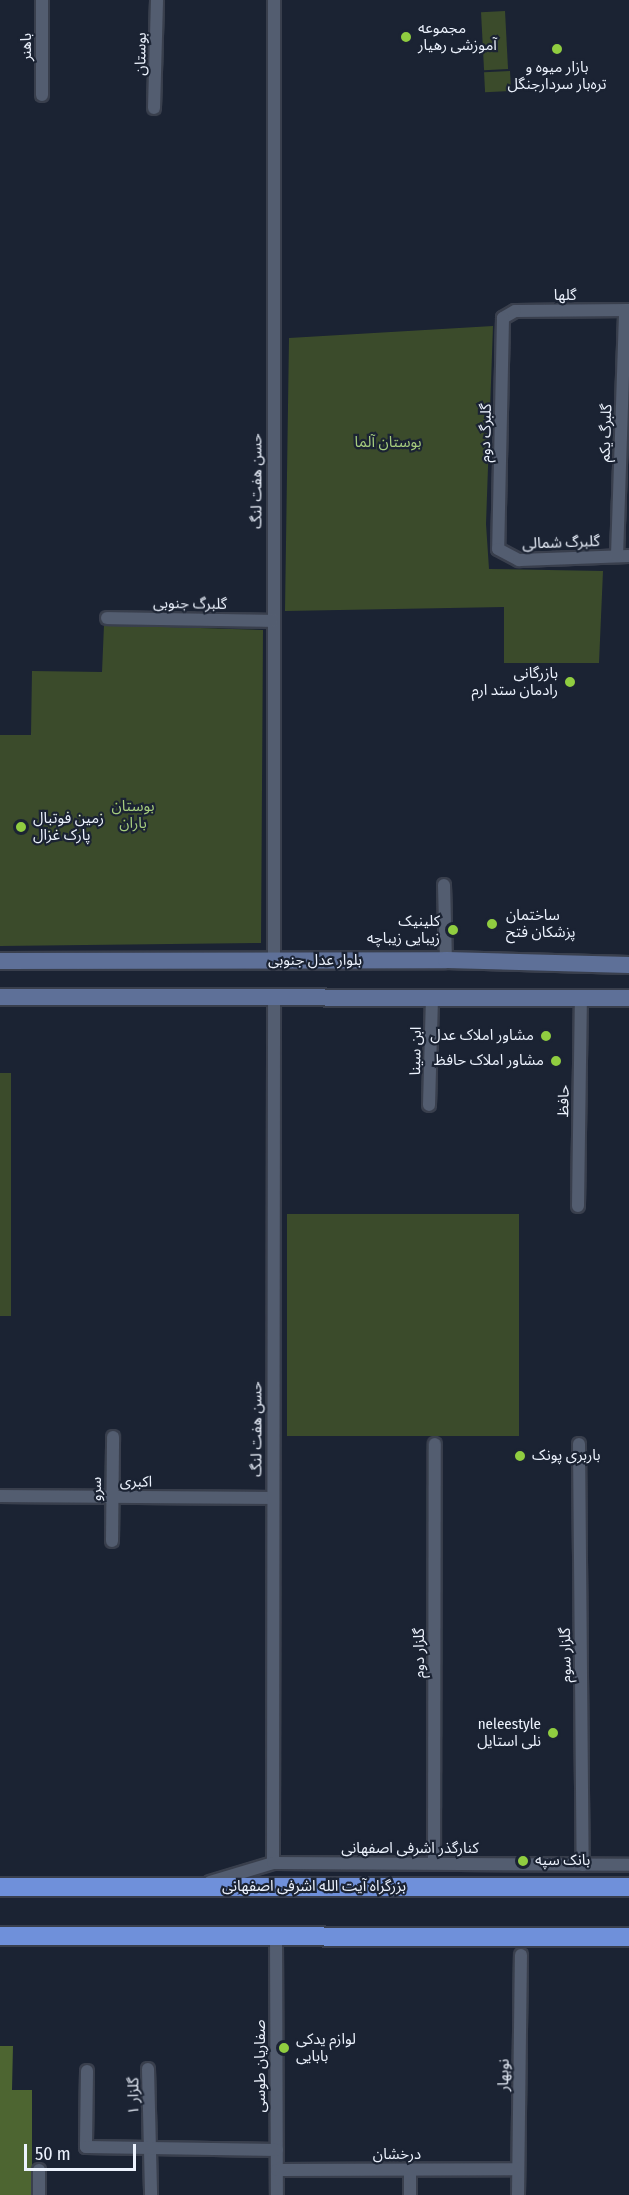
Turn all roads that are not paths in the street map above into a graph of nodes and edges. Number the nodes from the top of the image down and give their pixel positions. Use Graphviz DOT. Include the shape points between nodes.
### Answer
graph roads {
  1 [pos="42,0"];
  2 [pos="157,0"];
  3 [pos="274,0"];
  4 [pos="42,95"];
  5 [pos="154,108"];
  6 [pos="627,310"];
  7 [pos="503,318"];
  8 [pos="498,549"];
  9 [pos="623,556"];
  10 [pos="107,618"];
  11 [pos="272,621"];
  12 [pos="444,885"];
  13 [pos="446,960"];
  14 [pos="0,961"];
  15 [pos="274,961"];
  16 [pos="629,965"];
  17 [pos="274,995"];
  18 [pos="0,996"];
  19 [pos="432,998"];
  20 [pos="581,998"];
  21 [pos="629,998"];
  22 [pos="429,1105"];
  23 [pos="578,1206"];
  24 [pos="113,1437"];
  25 [pos="435,1444"];
  26 [pos="579,1444"];
  27 [pos="0,1496"];
  28 [pos="112,1497"];
  29 [pos="271,1498"];
  30 [pos="112,1541"];
  31 [pos="273,1863"];
  32 [pos="434,1863"];
  33 [pos="583,1865"];
  34 [pos="629,1865"];
  35 [pos="626,1886"];
  36 [pos="0,1887"];
  37 [pos="195,1887"];
  38 [pos="0,1936"];
  39 [pos="276,1936"];
  40 [pos="627,1938"];
  41 [pos="520,1955"];
  42 [pos="148,2069"];
  43 [pos="87,2071"];
  44 [pos="149,2148"];
  45 [pos="277,2150"];
  46 [pos="518,2169"];
  47 [pos="39,2170"];
  48 [pos="277,2170"];
  49 [pos="410,2170"];
  50 [pos="39,2195"];
  51 [pos="151,2195"];
  52 [pos="277,2195"];
  53 [pos="410,2195"];
  54 [pos="518,2195"];
  1 -- 4 [label="street, باهنر"];
  2 -- 5 [label="street, بوستان"];
  3 -- 11 [label="street, حسن هفت لنگ"];
  6 -- 7 [label="street, گلها" via="515,311"];
  6 -- 9 [label="street, گلبرگ یکم"];
  7 -- 8 [label="street, گلبرگ دوم"];
  8 -- 9 [label="street, گلبرگ شمالی" via="519,560"];
  10 -- 11 [label="street, گلبرگ جنوبی"];
  11 -- 15 [label="street, حسن هفت لنگ"];
  12 -- 13 [label="street"];
  13 -- 15 [label="main road, بلوار عدل جنوبی"];
  13 -- 16 [label="main road, بلوار عدل جنوبی"];
  14 -- 15 [label="main road, بلوار عدل جنوبی"];
  17 -- 18 [label="main road"];
  17 -- 19 [label="main road"];
  17 -- 29 [label="street, حسن هفت لنگ"];
  19 -- 20 [label="main road"];
  19 -- 22 [label="street, ابن سینا"];
  20 -- 21 [label="main road"];
  20 -- 23 [label="street, حافظ"];
  24 -- 28 [label="street, سرو"];
  25 -- 32 [label="street, گلزار دوم"];
  26 -- 33 [label="street, گلزار سوم"];
  27 -- 28 [label="street, اکبری"];
  28 -- 29 [label="street, اکبری"];
  28 -- 30 [label="street, سرو"];
  29 -- 31 [label="street, حسن هفت لنگ"];
  31 -- 32 [label="street, کنارگذر اشرفی اصفهانی"];
  31 -- 37 [label="street, کنارگذر اشرفی اصفهانی"];
  32 -- 33 [label="street, کنارگذر اشرفی اصفهانی"];
  33 -- 34 [label="street, کنارگذر اشرفی اصفهانی"];
  35 -- 37 [label="highway, بزرگراه آیت الله اشرفی اصفهانی"];
  36 -- 37 [label="highway, بزرگراه آیت الله اشرفی اصفهانی"];
  38 -- 39 [label="highway"];
  39 -- 40 [label="highway"];
  39 -- 45 [label="street, صفاریان طوسی"];
  41 -- 46 [label="street, نوبهار"];
  42 -- 44 [label="street, گلزار ۱"];
  43 -- 44 [label="street" via="86,2147"];
  44 -- 45 [label="street"];
  44 -- 51 [label="street, گلزار ۱"];
  45 -- 48 [label="street, صفاریان طوسی"];
  46 -- 49 [label="street, درخشان"];
  46 -- 54 [label="street, نوبهار"];
  47 -- 50 [label="street"];
  48 -- 49 [label="street, درخشان"];
  48 -- 52 [label="street, صفاریان طوسی"];
  49 -- 53 [label="street"];
}
